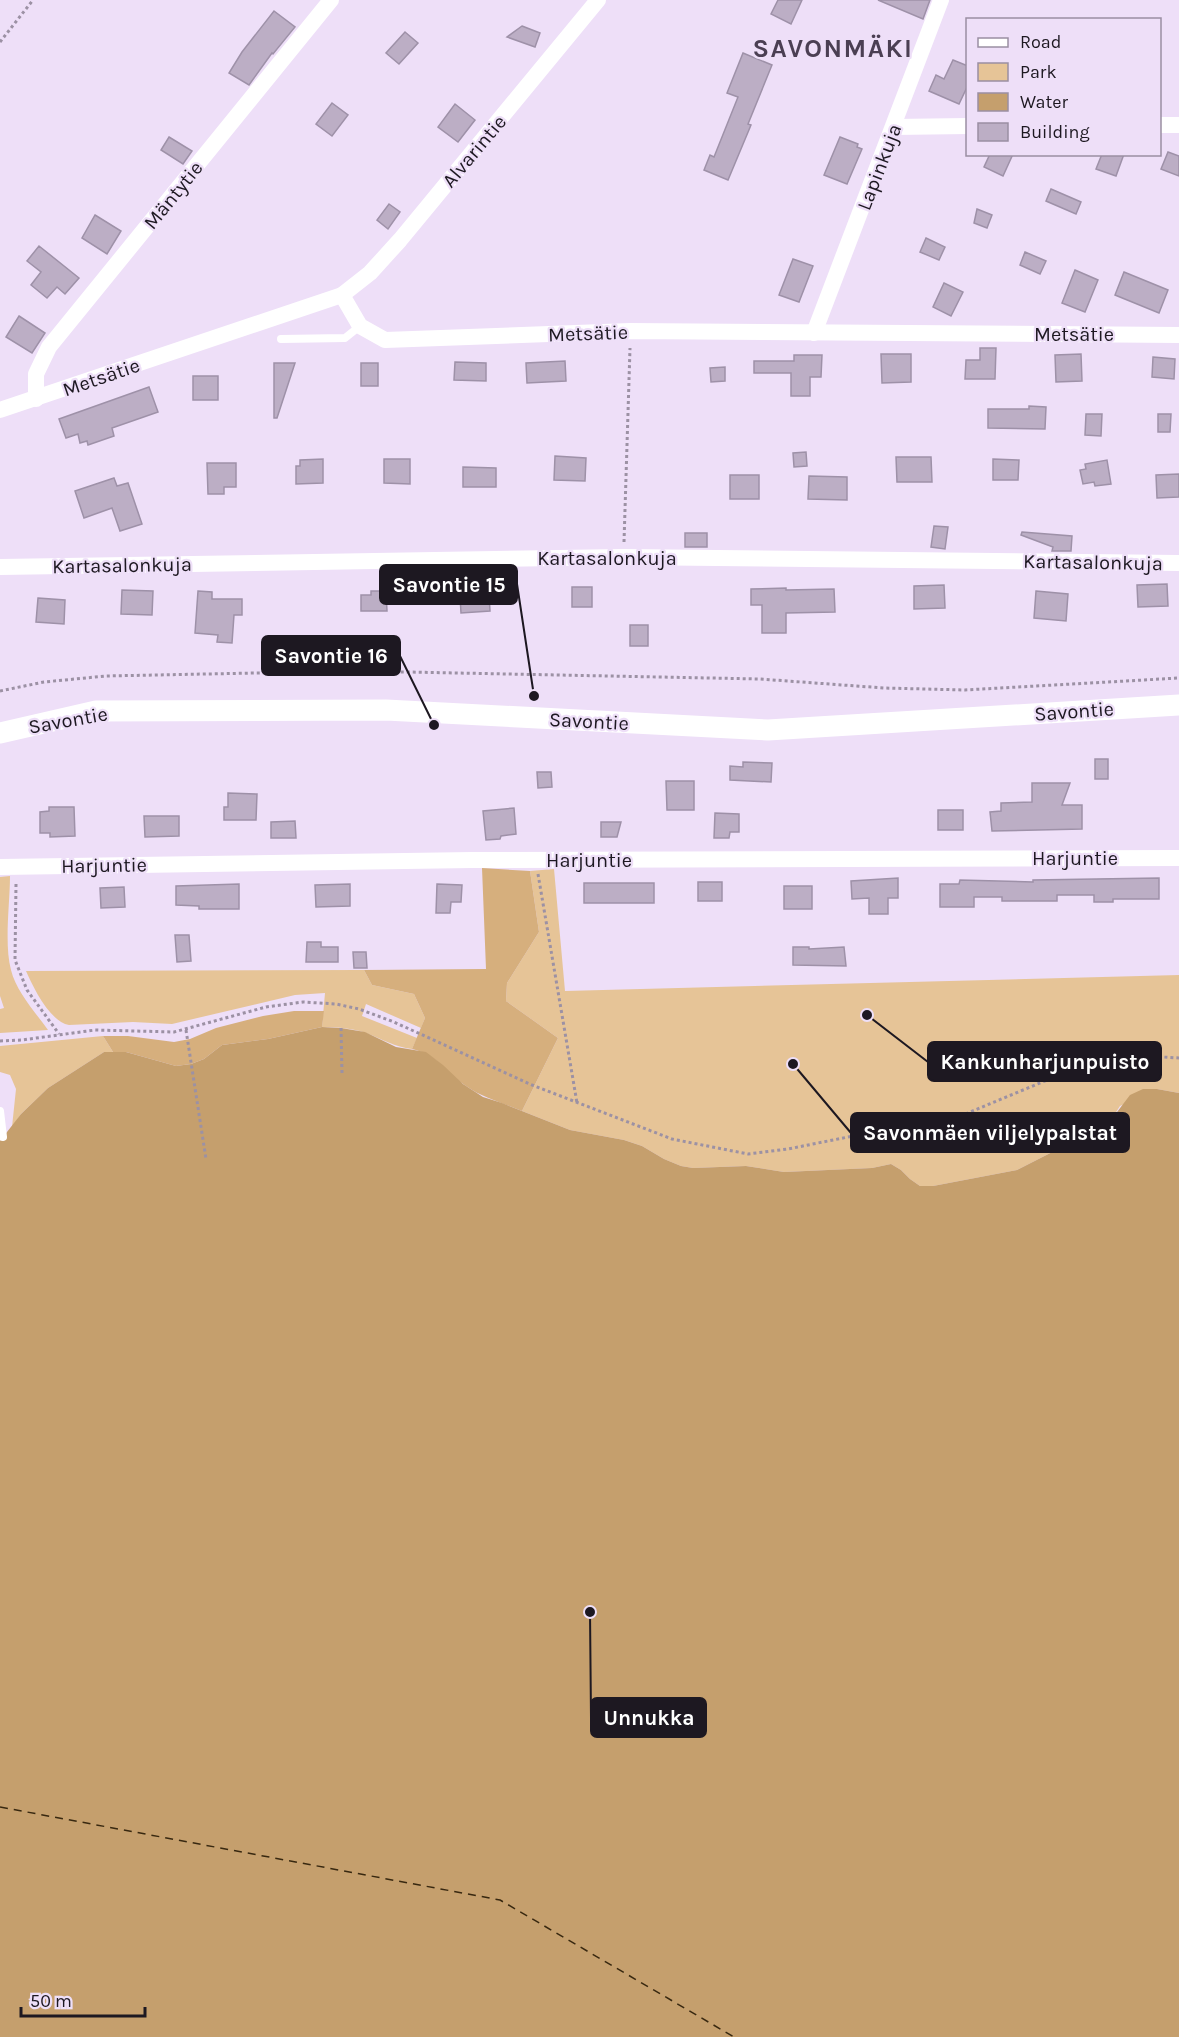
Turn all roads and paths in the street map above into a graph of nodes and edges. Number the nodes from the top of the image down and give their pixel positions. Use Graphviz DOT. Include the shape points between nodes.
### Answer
graph roads {
  1 [pos="33,0"];
  2 [pos="331,0"];
  3 [pos="598,0"];
  4 [pos="941,0"];
  5 [pos="0,42"];
  6 [pos="1161,125"];
  7 [pos="1179,125"];
  8 [pos="966,126"];
  9 [pos="894,127"];
  10 [pos="342,295"];
  11 [pos="360,326"];
  12 [pos="630,331"];
  13 [pos="814,333"];
  14 [pos="1179,335"];
  15 [pos="281,339"];
  16 [pos="36,399"];
  17 [pos="0,410"];
  18 [pos="624,557"];
  19 [pos="1179,563"];
  20 [pos="0,567"];
  21 [pos="1179,678"];
  22 [pos="0,691"];
  23 [pos="1179,705"];
  24 [pos="0,733"];
  25 [pos="1179,858"];
  26 [pos="536,860"];
  27 [pos="17,866"];
  28 [pos="0,867"];
  29 [pos="341,1028"];
  30 [pos="186,1030"];
  31 [pos="59,1034"];
  32 [pos="0,1041"];
  33 [pos="1179,1058"];
  34 [pos="342,1073"];
  35 [pos="578,1103"];
  36 [pos="0,1112"];
  37 [pos="3,1137"];
  38 [pos="206,1159"];
  1 -- 5 [label="path"];
  2 -- 16 [label="street, Mäntytie" via="49,347 36,374"];
  3 -- 10 [label="street, Alvarintie" via="400,240 370,273"];
  4 -- 9 [label="street, Lapinkuja"];
  6 -- 7 [label="street"];
  8 -- 9 [label="street"];
  9 -- 13 [label="street, Lapinkuja"];
  10 -- 11 [label="street"];
  10 -- 16 [label="street, Metsätie"];
  11 -- 12 [label="street, Metsätie" via="386,340"];
  11 -- 15 [label="lane" via="345,338"];
  12 -- 13 [label="street, Metsätie"];
  12 -- 18 [label="path"];
  13 -- 14 [label="street, Metsätie"];
  16 -- 17 [label="street, Metsätie"];
  18 -- 19 [label="street, Kartasalonkuja"];
  18 -- 20 [label="street, Kartasalonkuja"];
  21 -- 22 [label="path" via="965,690 760,679 356,671 106,676"];
  23 -- 24 [label="street, Savontie" via="768,730 386,710 96,711"];
  25 -- 26 [label="street, Harjuntie"];
  26 -- 27 [label="street, Harjuntie"];
  26 -- 35 [label="path"];
  27 -- 28 [label="street, Harjuntie"];
  27 -- 31 [label="path" via="15,960 27,990"];
  29 -- 34 [label="path"];
  30 -- 31 [label="path"];
  30 -- 35 [label="path" via="266,1007 303,1002 336,1004 394,1022"];
  30 -- 38 [label="path"];
  31 -- 32 [label="path"];
  33 -- 35 [label="path" via="1110,1057 963,1115 748,1154 672,1139"];
  36 -- 37 [label="lane"];
}
